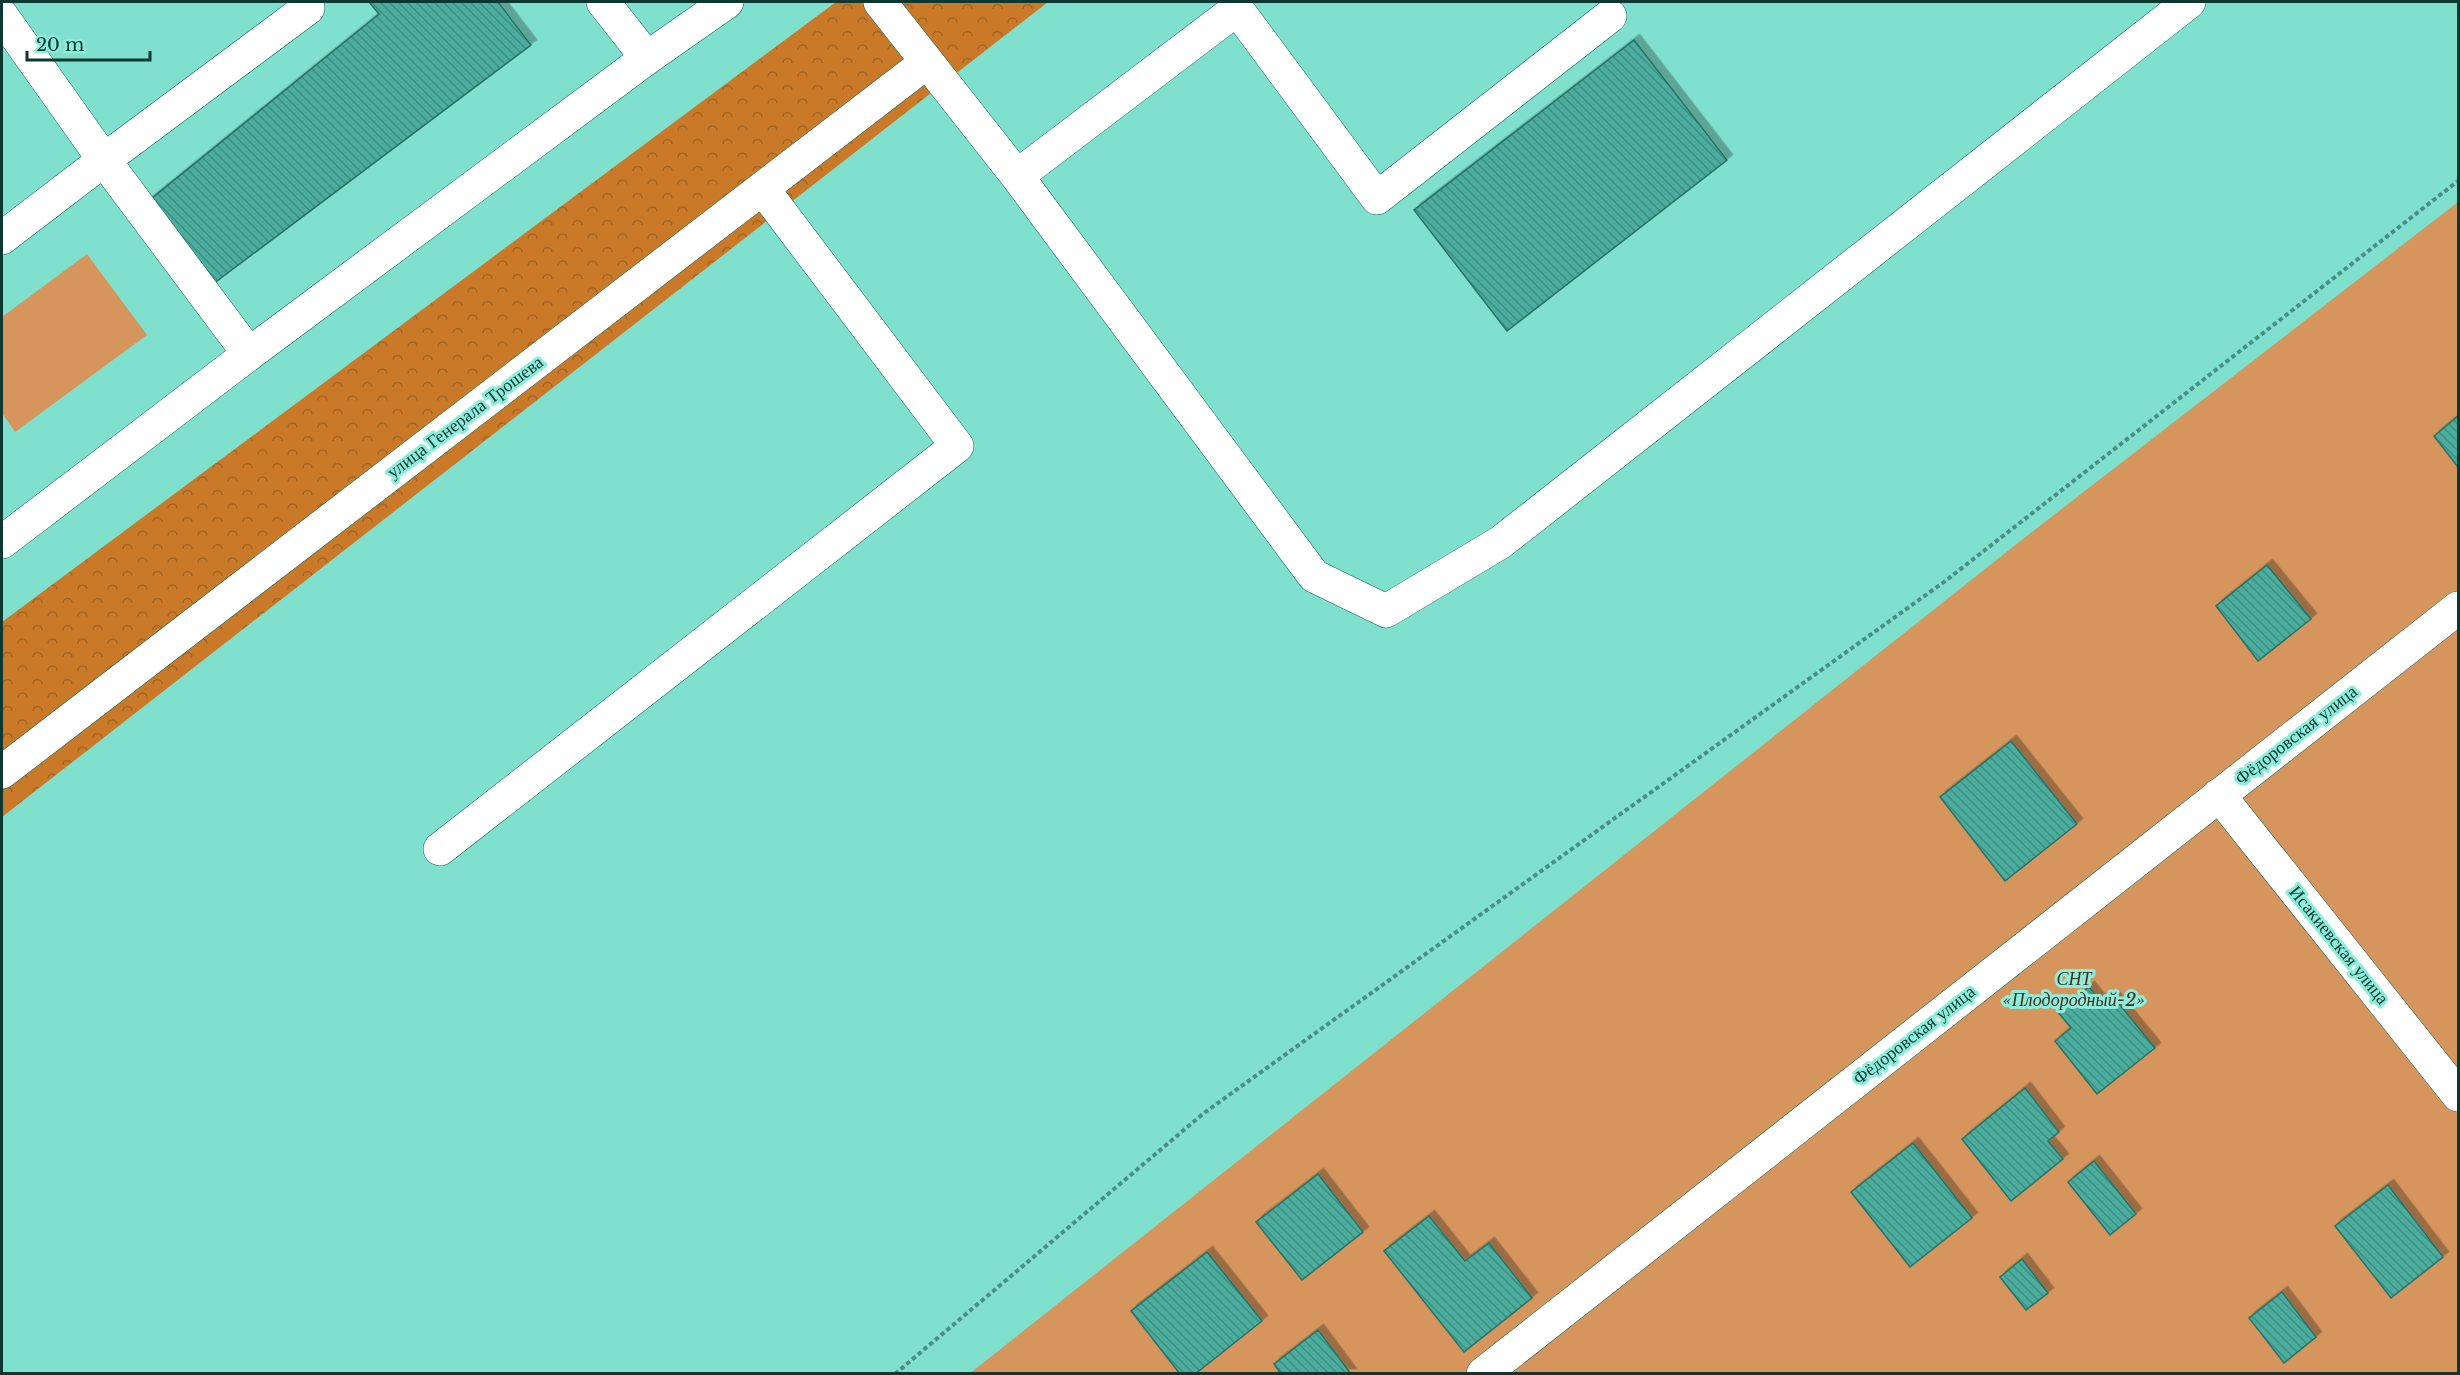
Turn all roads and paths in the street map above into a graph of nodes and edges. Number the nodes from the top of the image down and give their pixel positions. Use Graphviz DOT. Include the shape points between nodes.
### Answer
graph roads {
  1 [pos="303,2"];
  2 [pos="603,2"];
  3 [pos="728,2"];
  4 [pos="880,2"];
  5 [pos="2189,2"];
  6 [pos="2,16"];
  7 [pos="1610,16"];
  8 [pos="646,58"];
  9 [pos="927,62"];
  10 [pos="104,160"];
  11 [pos="1017,176"];
  12 [pos="2458,181"];
  13 [pos="763,189"];
  14 [pos="2,238"];
  15 [pos="249,354"];
  16 [pos="2,542"];
  17 [pos="2458,608"];
  18 [pos="2,772"];
  19 [pos="2219,795"];
  20 [pos="440,849"];
  21 [pos="2458,1095"];
  22 [pos="895,1374"];
  23 [pos="1483,1374"];
  1 -- 10 [label="street" via="308,8"];
  2 -- 8 [label="street"];
  3 -- 8 [label="street"];
  4 -- 9 [label="street"];
  5 -- 11 [label="street" via="1501,542 1386,611 1314,576"];
  6 -- 10 [label="street"];
  7 -- 11 [label="street" via="1377,198 1237,9"];
  8 -- 15 [label="street"];
  9 -- 11 [label="street"];
  9 -- 13 [label="street, улица Генерала Трошева"];
  10 -- 14 [label="street"];
  10 -- 15 [label="street"];
  12 -- 22 [label="path" via="1944,582 1204,1113"];
  13 -- 18 [label="street, улица Генерала Трошева"];
  13 -- 20 [label="street" via="957,446"];
  15 -- 16 [label="street"];
  17 -- 19 [label="street, Фёдоровская улица"];
  19 -- 21 [label="street, Исакиевская улица"];
  19 -- 23 [label="street, Фёдоровская улица"];
}
